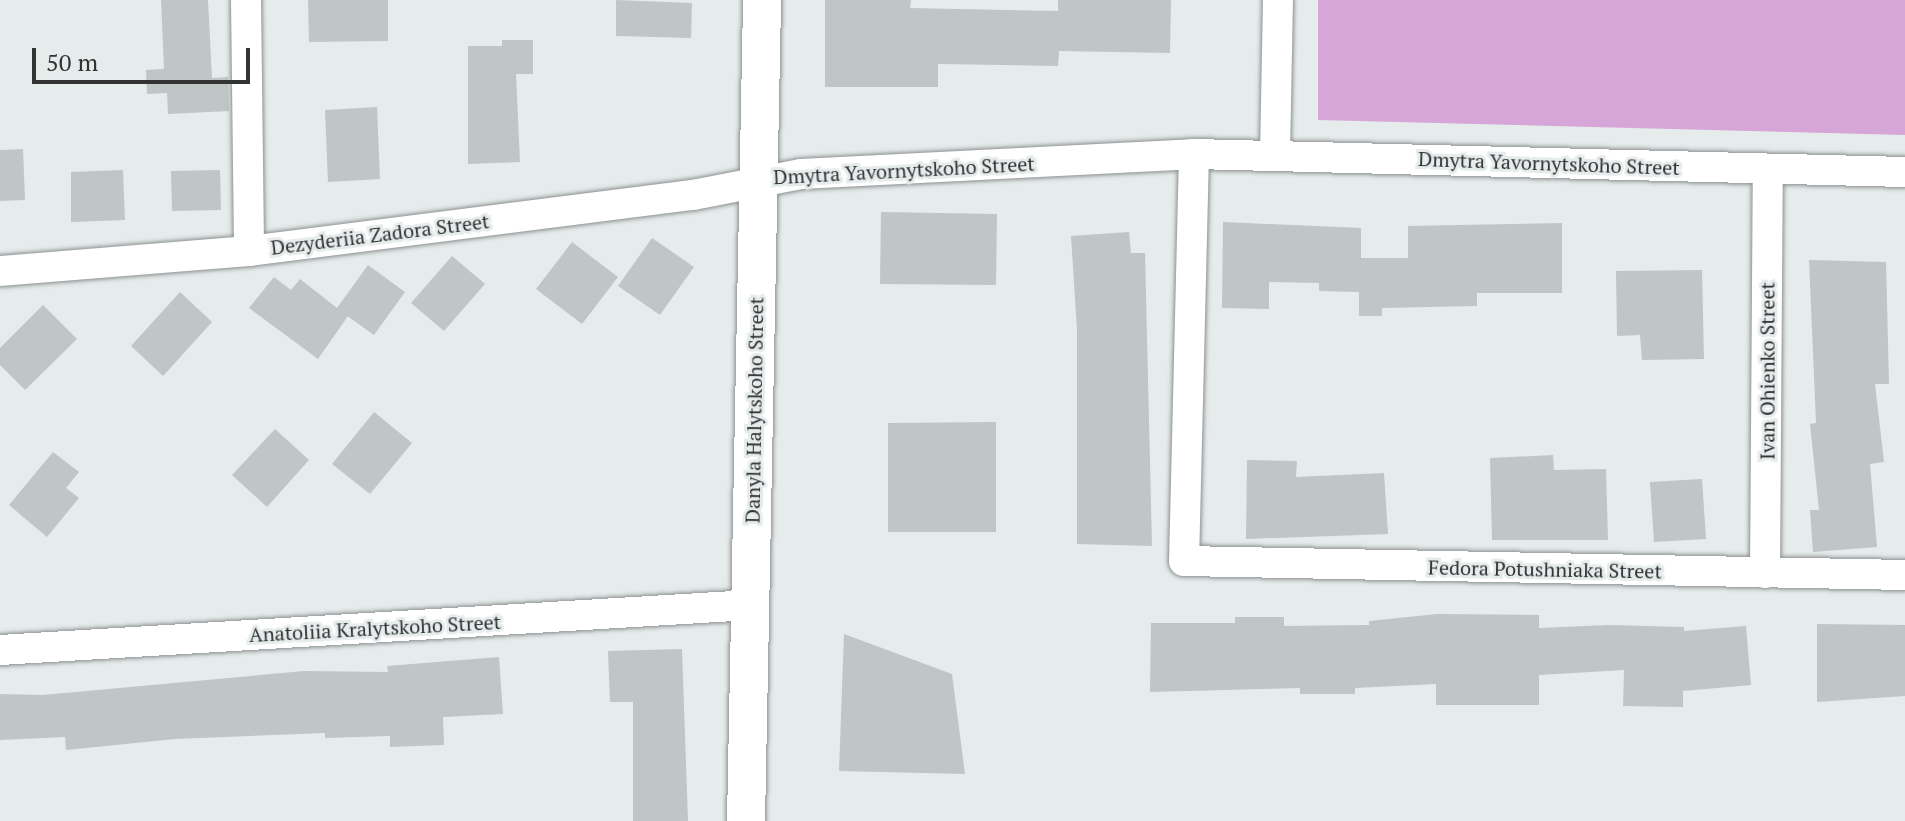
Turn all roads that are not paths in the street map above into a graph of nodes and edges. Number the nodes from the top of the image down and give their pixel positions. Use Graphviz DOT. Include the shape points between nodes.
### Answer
graph roads {
  1 [pos="246,0"];
  2 [pos="762,0"];
  3 [pos="1278,0"];
  4 [pos="1194,154"];
  5 [pos="1275,155"];
  6 [pos="1768,169"];
  7 [pos="1905,172"];
  8 [pos="758,179"];
  9 [pos="249,251"];
  10 [pos="0,271"];
  11 [pos="1765,573"];
  12 [pos="1905,575"];
  13 [pos="750,605"];
  14 [pos="0,650"];
  15 [pos="746,821"];
  1 -- 9 [label="street"];
  2 -- 8 [label="main road, Danyla Halytskoho Street"];
  3 -- 5 [label="street"];
  4 -- 5 [label="street, Dmytra Yavornytskoho Street"];
  4 -- 8 [label="street, Dmytra Yavornytskoho Street"];
  4 -- 11 [label="street, Fedora Potushniaka Street" via="1184,561"];
  5 -- 6 [label="street, Dmytra Yavornytskoho Street"];
  6 -- 7 [label="street, Dmytra Yavornytskoho Street"];
  6 -- 11 [label="street, Ivan Ohienko Street"];
  8 -- 9 [label="street, Dezyderiia Zadora Street" via="693,195"];
  8 -- 13 [label="main road, Danyla Halytskoho Street"];
  9 -- 10 [label="street, Dezyderiia Zadora Street"];
  11 -- 12 [label="street, Fedora Potushniaka Street"];
  13 -- 14 [label="street, Anatoliia Kralytskoho Street"];
  13 -- 15 [label="main road, Danyla Halytskoho Street"];
}
